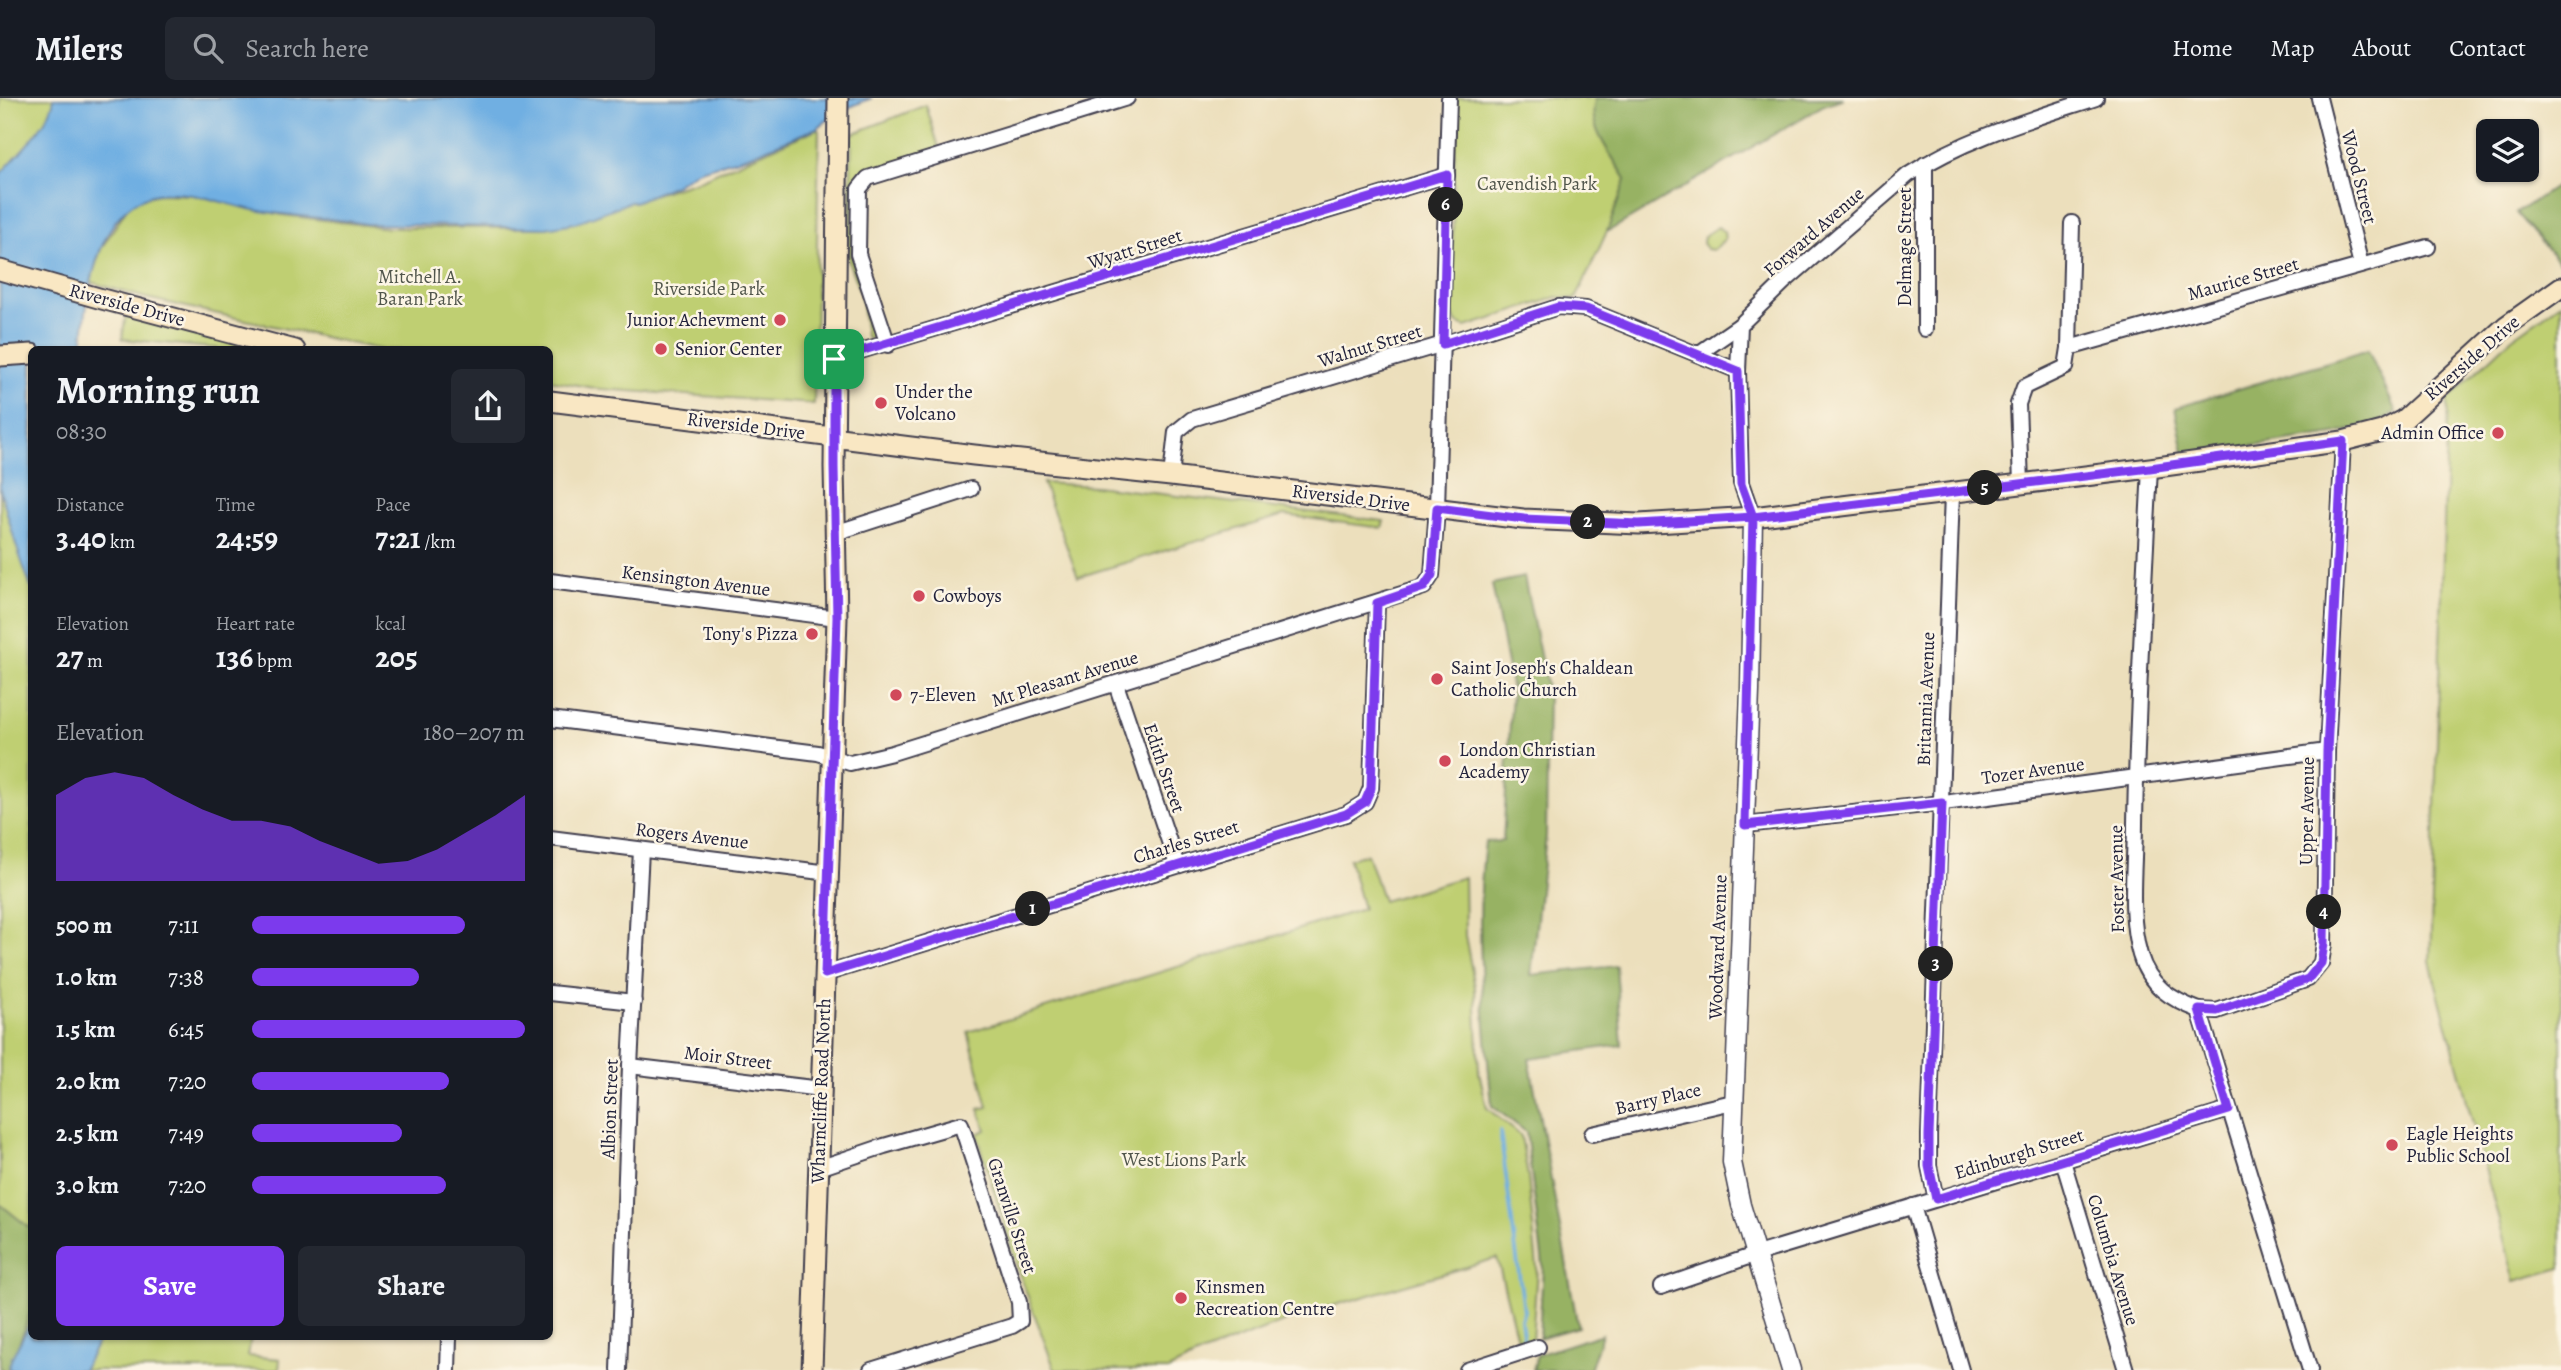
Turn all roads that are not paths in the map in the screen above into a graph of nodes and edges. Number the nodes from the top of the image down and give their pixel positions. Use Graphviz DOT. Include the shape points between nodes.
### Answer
graph roads {
  1 [pos="838,98"];
  2 [pos="1127,98"];
  3 [pos="1449,98"];
  4 [pos="2096,98"];
  5 [pos="2319,98"];
  6 [pos="1925,164"];
  7 [pos="1447,175"];
  8 [pos="2072,223"];
  9 [pos="2428,247"];
  10 [pos="2361,265"];
  11 [pos="0,270"];
  12 [pos="2561,287"];
  13 [pos="1740,325"];
  14 [pos="1925,329"];
  15 [pos="1443,344"];
  16 [pos="888,345"];
  17 [pos="280,346"];
  18 [pos="2069,348"];
  19 [pos="28,354"];
  20 [pos="1698,354"];
  21 [pos="0,356"];
  22 [pos="834,359"];
  23 [pos="1738,371"];
  24 [pos="553,401"];
  25 [pos="834,437"];
  26 [pos="2343,441"];
  27 [pos="2150,468"];
  28 [pos="1171,476"];
  29 [pos="2021,483"];
  30 [pos="971,489"];
  31 [pos="1952,493"];
  32 [pos="1437,508"];
  33 [pos="1753,517"];
  34 [pos="835,533"];
  35 [pos="553,581"];
  36 [pos="1377,603"];
  37 [pos="837,618"];
  38 [pos="1116,684"];
  39 [pos="553,719"];
  40 [pos="2327,751"];
  41 [pos="833,760"];
  42 [pos="2136,777"];
  43 [pos="1942,803"];
  44 [pos="1745,825"];
  45 [pos="553,838"];
  46 [pos="641,850"];
  47 [pos="1177,865"];
  48 [pos="829,873"];
  49 [pos="825,974"];
  50 [pos="553,993"];
  51 [pos="634,1002"];
  52 [pos="2199,1010"];
  53 [pos="630,1066"];
  54 [pos="821,1089"];
  55 [pos="1733,1102"];
  56 [pos="2229,1110"];
  57 [pos="1592,1134"];
  58 [pos="2063,1161"];
  59 [pos="819,1168"];
  60 [pos="1936,1199"];
  61 [pos="1913,1206"];
  62 [pos="1757,1254"];
  63 [pos="1661,1287"];
  64 [pos="449,1340"];
  65 [pos="1538,1347"];
  66 [pos="448,1370"];
  67 [pos="620,1370"];
  68 [pos="812,1370"];
  69 [pos="871,1370"];
  70 [pos="1467,1370"];
  71 [pos="1791,1370"];
  72 [pos="1961,1370"];
  73 [pos="2126,1370"];
  74 [pos="2310,1370"];
  1 -- 22 [label="main road, Wharncliffe Road North"];
  2 -- 16 [label="street" via="863,182 858,254"];
  3 -- 7 [label="street, Mt Pleasant Avenue"];
  4 -- 6 [label="street, Forward Avenue" via="2002,129"];
  5 -- 10 [label="street, Wood Street"];
  6 -- 13 [label="street, Forward Avenue"];
  6 -- 14 [label="street, Delmage Street"];
  7 -- 15 [label="street, Mt Pleasant Avenue"];
  7 -- 16 [label="street, Wyatt Street"];
  8 -- 18 [label="street"];
  9 -- 10 [label="street, Maurice Street"];
  10 -- 18 [label="street, Maurice Street"];
  11 -- 17 [label="main road, Riverside Drive"];
  12 -- 26 [label="main road, Riverside Drive" via="2506,326 2403,419 2382,431"];
  13 -- 20 [label="street, Forward Avenue"];
  13 -- 23 [label="street"];
  15 -- 20 [label="street, Walnut Street" via="1558,307 1586,309"];
  15 -- 28 [label="street, Walnut Street" via="1192,419 1176,432"];
  15 -- 32 [label="street, Mt Pleasant Avenue"];
  16 -- 22 [label="street, Wyatt Street"];
  18 -- 29 [label="street" via="2066,367 2024,387 2018,404"];
  19 -- 21 [label="main road"];
  20 -- 23 [label="street, Walnut Street"];
  22 -- 25 [label="main road, Wharncliffe Road North"];
  23 -- 33 [label="street" via="1741,484"];
  24 -- 25 [label="main road, Riverside Drive"];
  25 -- 28 [label="main road, Riverside Drive"];
  25 -- 34 [label="main road, Wharncliffe Road North"];
  26 -- 27 [label="main road, Riverside Drive"];
  26 -- 40 [label="street, Upper Avenue"];
  27 -- 29 [label="main road, Riverside Drive"];
  27 -- 42 [label="street, Foster Avenue"];
  28 -- 32 [label="main road, Riverside Drive"];
  29 -- 31 [label="main road, Riverside Drive"];
  30 -- 34 [label="street"];
  31 -- 33 [label="main road, Riverside Drive"];
  31 -- 43 [label="street, Britannia Avenue"];
  32 -- 33 [label="main road, Riverside Drive" via="1524,519 1639,524"];
  32 -- 36 [label="street, Mt Pleasant Avenue" via="1432,575 1424,587"];
  33 -- 44 [label="street, Woodward Avenue"];
  34 -- 37 [label="main road, Wharncliffe Road North"];
  35 -- 37 [label="street, Kensington Avenue"];
  36 -- 38 [label="street, Mt Pleasant Avenue"];
  36 -- 47 [label="street, Charles Street" via="1371,788 1365,802 1346,814"];
  37 -- 41 [label="main road, Wharncliffe Road North"];
  38 -- 41 [label="street, Mt Pleasant Avenue" via="892,752 850,763"];
  38 -- 47 [label="street, Edith Street"];
  39 -- 41 [label="street, Mt Pleasant Avenue" via="818,753"];
  40 -- 42 [label="street, Tozer Avenue"];
  40 -- 52 [label="street, Upper Avenue" via="2321,963 2308,979 2217,1011"];
  41 -- 48 [label="main road, Wharncliffe Road North"];
  42 -- 43 [label="street, Tozer Avenue"];
  42 -- 52 [label="street, Foster Avenue" via="2133,923 2140,958 2156,985 2175,1001"];
  43 -- 44 [label="street, Tozer Avenue"];
  43 -- 60 [label="street, Britannia Avenue" via="1929,1156"];
  44 -- 55 [label="street, Woodward Avenue"];
  45 -- 46 [label="street, Rogers Avenue"];
  46 -- 48 [label="street, Rogers Avenue"];
  46 -- 51 [label="street, Albion Street"];
  47 -- 49 [label="street, Charles Street"];
  48 -- 49 [label="main road, Wharncliffe Road North"];
  49 -- 54 [label="main road, Wharncliffe Road North"];
  50 -- 51 [label="street"];
  51 -- 53 [label="street, Albion Street"];
  52 -- 56 [label="street"];
  53 -- 54 [label="street, Moir Street"];
  53 -- 67 [label="street, Albion Street"];
  54 -- 59 [label="main road, Wharncliffe Road North"];
  55 -- 57 [label="street, Barry Place"];
  55 -- 62 [label="street, Woodward Avenue" via="1732,1162"];
  56 -- 58 [label="street, Edinburgh Street"];
  56 -- 74 [label="street"];
  58 -- 60 [label="street, Edinburgh Street"];
  58 -- 73 [label="street, Columbia Avenue"];
  59 -- 68 [label="main road, Wharncliffe Road North"];
  59 -- 69 [label="street, Granville Street" via="961,1124 1020,1302 1020,1321 1012,1326"];
  60 -- 61 [label="street, Edinburgh Street"];
  61 -- 62 [label="street, Edinburgh Street"];
  61 -- 72 [label="street"];
  62 -- 63 [label="street, Edinburgh Street"];
  62 -- 71 [label="street, Woodward Avenue"];
  64 -- 66 [label="street"];
  65 -- 70 [label="street"];
}
